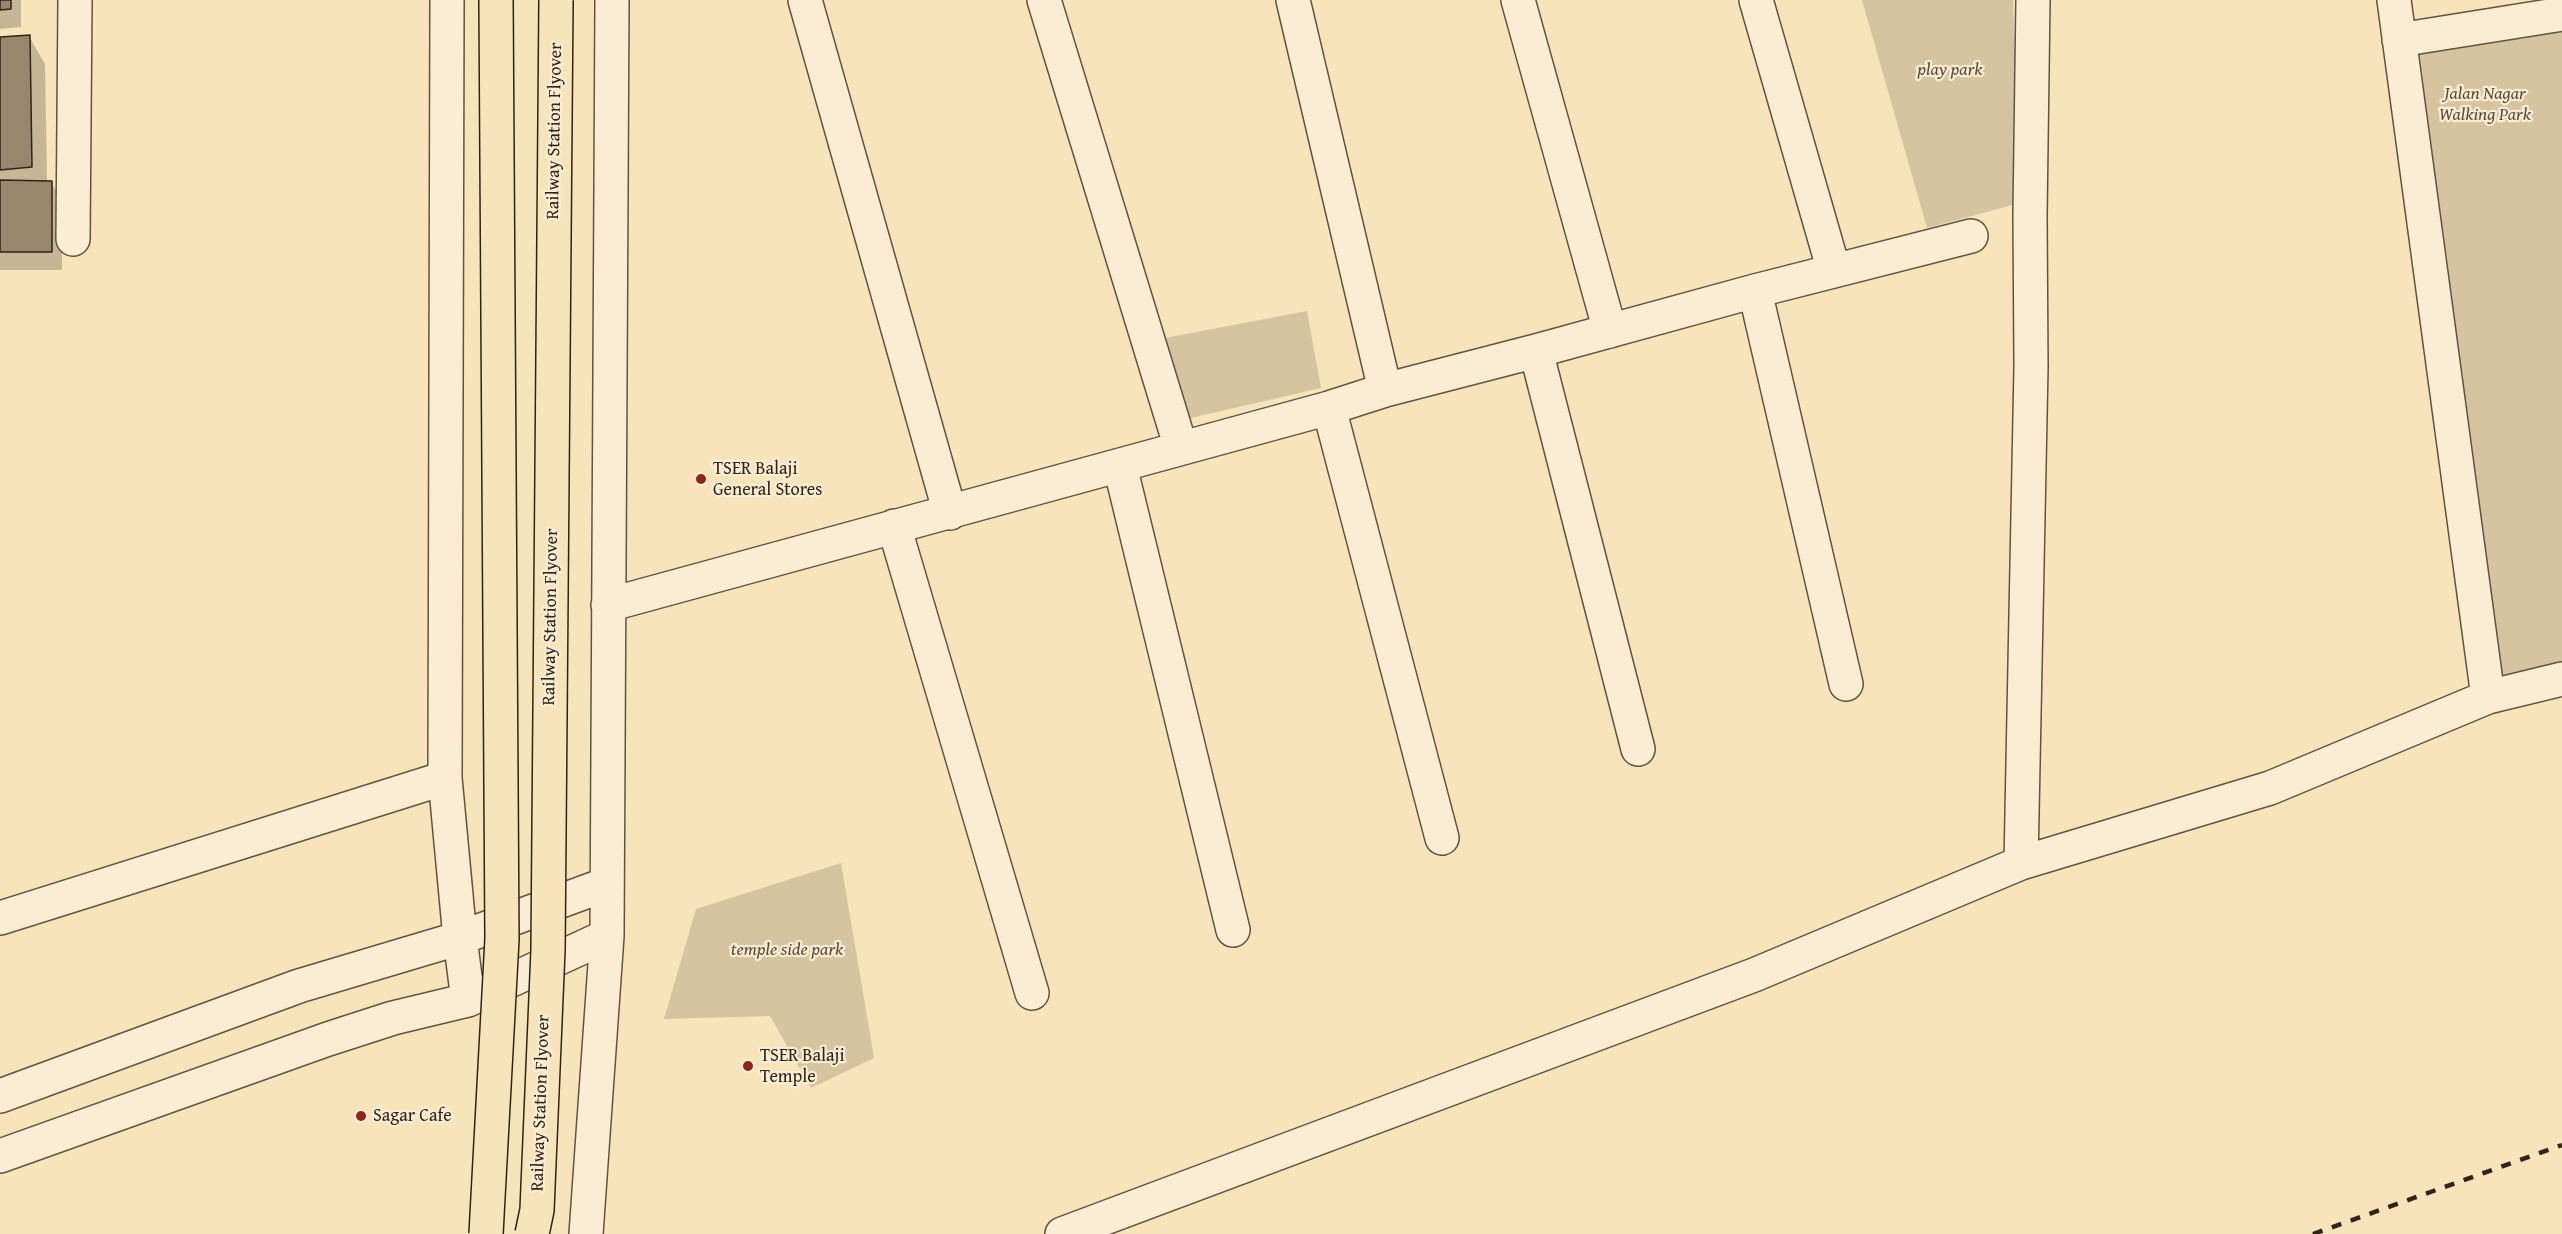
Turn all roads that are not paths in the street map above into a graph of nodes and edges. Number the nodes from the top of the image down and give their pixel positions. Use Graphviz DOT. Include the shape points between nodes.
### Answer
graph roads {
  1 [pos="75,0"];
  2 [pos="447,0"];
  3 [pos="496,0"];
  4 [pos="556,0"];
  5 [pos="612,0"];
  6 [pos="804,0"];
  7 [pos="1044,0"];
  8 [pos="1293,0"];
  9 [pos="1518,0"];
  10 [pos="1756,0"];
  11 [pos="2033,0"];
  12 [pos="2394,0"];
  13 [pos="2562,14"];
  14 [pos="2399,39"];
  15 [pos="1971,236"];
  16 [pos="73,239"];
  17 [pos="1834,271"];
  18 [pos="1755,291"];
  19 [pos="1610,331"];
  20 [pos="1536,351"];
  21 [pos="1385,390"];
  22 [pos="1329,408"];
  23 [pos="1181,448"];
  24 [pos="1120,466"];
  25 [pos="950,513"];
  26 [pos="894,526"];
  27 [pos="608,605"];
  28 [pos="2562,679"];
  29 [pos="1846,684"];
  30 [pos="2488,697"];
  31 [pos="1638,749"];
  32 [pos="445,778"];
  33 [pos="1443,838"];
  34 [pos="2021,863"];
  35 [pos="607,884"];
  36 [pos="0,918"];
  37 [pos="1233,930"];
  38 [pos="607,936"];
  39 [pos="460,938"];
  40 [pos="1032,993"];
  41 [pos="468,1000"];
  42 [pos="0,1095"];
  43 [pos="0,1156"];
  44 [pos="486,1234"];
  45 [pos="532,1234"];
  46 [pos="586,1234"];
  47 [pos="1062,1234"];
  1 -- 16 [label="street"];
  2 -- 32 [label="street"];
  3 -- 44 [label="main road, bridge" via="502,939"];
  4 -- 45 [label="main road, Railway Station Flyover, bridge" via="548,950 537,1210"];
  5 -- 27 [label="street"];
  6 -- 25 [label="street"];
  7 -- 23 [label="street"];
  8 -- 21 [label="street"];
  9 -- 19 [label="street"];
  10 -- 17 [label="street"];
  11 -- 34 [label="street" via="2031,379"];
  12 -- 14 [label="street"];
  13 -- 14 [label="street"];
  14 -- 30 [label="street"];
  15 -- 17 [label="street"];
  17 -- 18 [label="street"];
  18 -- 19 [label="street"];
  18 -- 29 [label="street"];
  19 -- 20 [label="street"];
  20 -- 21 [label="street"];
  20 -- 31 [label="street"];
  21 -- 22 [label="street"];
  22 -- 23 [label="street"];
  22 -- 33 [label="street"];
  23 -- 24 [label="street"];
  24 -- 25 [label="street"];
  24 -- 37 [label="street"];
  25 -- 26 [label="street"];
  26 -- 27 [label="street"];
  26 -- 40 [label="street"];
  27 -- 35 [label="street"];
  28 -- 30 [label="street"];
  30 -- 34 [label="street" via="2270,788"];
  32 -- 36 [label="street"];
  32 -- 39 [label="street"];
  34 -- 47 [label="street" via="1754,975"];
  35 -- 38 [label="street"];
  35 -- 39 [label="street"];
  38 -- 41 [label="street"];
  38 -- 46 [label="street"];
  39 -- 41 [label="street"];
  39 -- 42 [label="street" via="299,986"];
  41 -- 43 [label="street" via="328,1039"];
}
